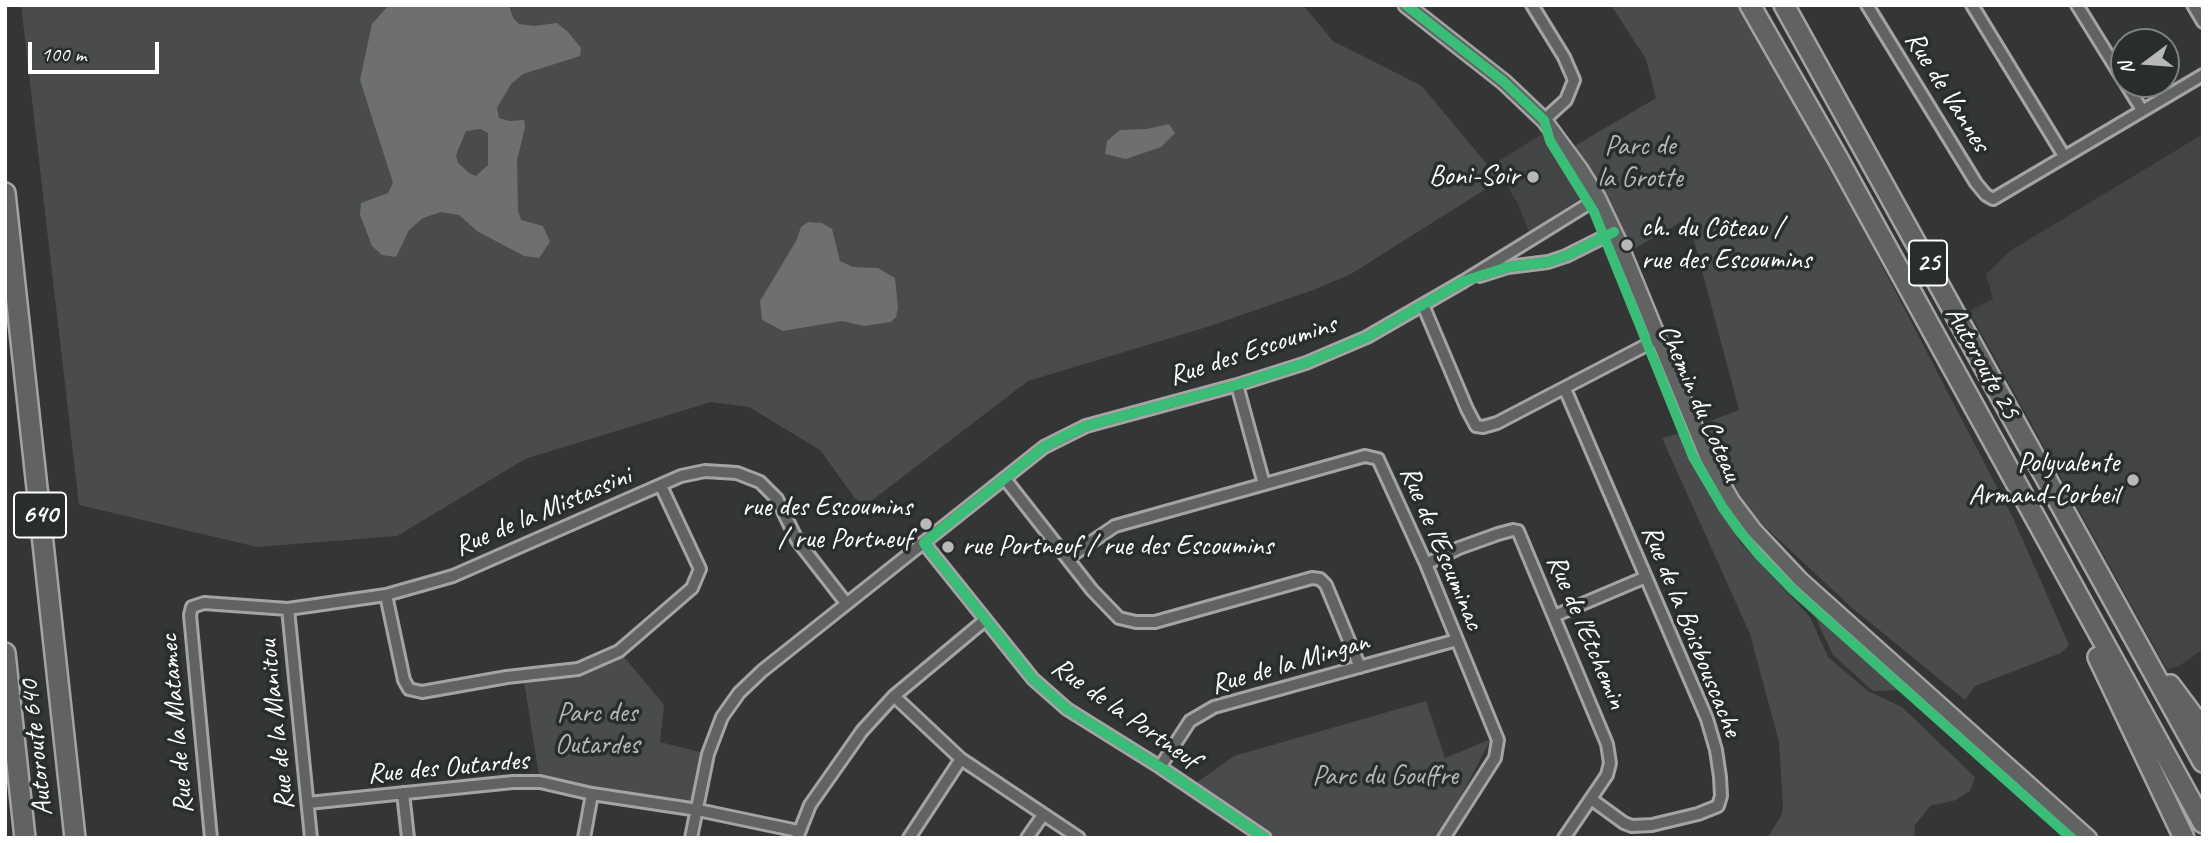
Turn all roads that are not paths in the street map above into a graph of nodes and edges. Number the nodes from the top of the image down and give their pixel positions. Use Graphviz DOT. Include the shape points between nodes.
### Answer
graph roads {
  1 [pos="1532,5"];
  2 [pos="1750,5"];
  3 [pos="1784,5"];
  4 [pos="1867,5"];
  5 [pos="1972,5"];
  6 [pos="2077,5"];
  7 [pos="2193,5"];
  8 [pos="1413,7"];
  9 [pos="2203,22"];
  10 [pos="2110,59"];
  11 [pos="2203,75"];
  12 [pos="2134,98"];
  13 [pos="2142,110"];
  14 [pos="1544,120"];
  15 [pos="2064,156"];
  16 [pos="5,193"];
  17 [pos="1598,198"];
  18 [pos="1614,232"];
  19 [pos="1464,281"];
  20 [pos="1423,305"];
  21 [pos="1658,339"];
  22 [pos="1237,385"];
  23 [pos="1565,388"];
  24 [pos="1005,479"];
  25 [pos="1264,484"];
  26 [pos="661,486"];
  27 [pos="2037,522"];
  28 [pos="924,543"];
  29 [pos="1068,558"];
  30 [pos="1426,564"];
  31 [pos="1646,577"];
  32 [pos="386,595"];
  33 [pos="846,604"];
  34 [pos="192,607"];
  35 [pos="288,609"];
  36 [pos="1554,616"];
  37 [pos="984,621"];
  38 [pos="1457,640"];
  39 [pos="5,653"];
  40 [pos="2143,653"];
  41 [pos="1360,667"];
  42 [pos="894,696"];
  43 [pos="2203,729"];
  44 [pos="961,759"];
  45 [pos="2203,762"];
  46 [pos="1160,767"];
  47 [pos="403,793"];
  48 [pos="592,794"];
  49 [pos="1591,799"];
  50 [pos="308,803"];
  51 [pos="698,810"];
  52 [pos="1043,815"];
  53 [pos="2203,823"];
  54 [pos="797,834"];
  55 [pos="1263,837"];
  56 [pos="1447,837"];
  57 [pos="25,838"];
  58 [pos="75,838"];
  59 [pos="211,838"];
  60 [pos="311,838"];
  61 [pos="408,838"];
  62 [pos="584,838"];
  63 [pos="691,838"];
  64 [pos="909,838"];
  65 [pos="1027,838"];
  66 [pos="1079,838"];
  67 [pos="1564,838"];
  68 [pos="2089,838"];
  69 [pos="2184,838"];
  1 -- 14 [label="street" via="1574,80 1566,100"];
  2 -- 27 [label="highway, Autoroute 25 / 25"];
  3 -- 40 [label="highway, Autoroute 25 / 25"];
  4 -- 15 [label="street, Rue de Vannes" via="1986,195 1993,198"];
  5 -- 15 [label="street"];
  6 -- 10 [label="street"];
  7 -- 9 [label="street"];
  8 -- 14 [label="street, Chemin du Coteau"];
  11 -- 13 [label="street"];
  12 -- 13 [label="street"];
  13 -- 15 [label="street"];
  14 -- 17 [label="street, Chemin du Coteau"];
  16 -- 58 [label="highway, Autoroute 640 / 640"];
  17 -- 18 [label="street, Chemin du Coteau"];
  17 -- 19 [label="street, Rue des Escoumins"];
  18 -- 19 [label="street, Rue des Escoumins" via="1548,262 1508,267"];
  18 -- 21 [label="street, Chemin du Coteau"];
  19 -- 20 [label="street, Rue des Escoumins"];
  20 -- 22 [label="street, Rue des Escoumins" via="1367,337"];
  20 -- 23 [label="street" via="1476,426 1497,423"];
  21 -- 23 [label="street"];
  21 -- 68 [label="street, Chemin du Coteau" via="1711,466 1759,537 1826,603"];
  22 -- 24 [label="street, Rue des Escoumins" via="1086,426 1044,447"];
  22 -- 25 [label="street"];
  23 -- 31 [label="street, Rue de la Boisbouscache"];
  24 -- 28 [label="street, Rue des Escoumins"];
  24 -- 29 [label="street"];
  25 -- 29 [label="street, Rue de l'Escuminac" via="1115,526"];
  25 -- 30 [label="street, Rue de l'Escuminac" via="1366,456 1378,459"];
  26 -- 32 [label="street, Rue de la Mistassini" via="453,576"];
  26 -- 32 [label="street" via="700,569 692,588 619,651 578,669 422,692 409,689"];
  26 -- 33 [label="street, Rue de la Mistassini" via="705,471 737,473 760,482 777,499 797,540"];
  27 -- 53 [label="highway, Autoroute 25 / 25"];
  27 -- 69 [label="highway"];
  28 -- 33 [label="street, Rue des Escoumins"];
  28 -- 37 [label="street, Rue de la Portneuf"];
  29 -- 41 [label="street" via="1119,618 1136,622 1155,622 1320,579"];
  30 -- 36 [label="street, Rue de l'Etchemin" via="1499,534 1518,531"];
  30 -- 38 [label="street, Rue de l'Escuminac"];
  31 -- 36 [label="street"];
  31 -- 49 [label="street, Rue de la Boisbouscache" via="1707,719 1721,796 1718,806 1709,811 1640,826 1624,823"];
  32 -- 35 [label="street, Rue de la Mistassini"];
  33 -- 51 [label="street, Rue des Escoumins" via="739,693 722,717 708,754"];
  34 -- 35 [label="street, Rue de la Mistassini" via="204,603"];
  34 -- 59 [label="street, Rue de la Matamec"];
  35 -- 50 [label="street, Rue de la Manitou"];
  36 -- 49 [label="street, Rue de l'Etchemin" via="1607,744 1607,775"];
  37 -- 42 [label="street"];
  37 -- 46 [label="street, Rue de la Portneuf" via="1033,679 1067,709"];
  38 -- 41 [label="street, Rue de la Mingan"];
  38 -- 56 [label="street, Rue de l'Escuminac" via="1498,740 1495,758"];
  39 -- 57 [label="highway, Autoroute 640"];
  40 -- 43 [label="highway"];
  40 -- 45 [label="highway, Autoroute 25 / 25"];
  41 -- 46 [label="street, Rue de la Mingan" via="1214,707 1190,721"];
  42 -- 44 [label="street"];
  42 -- 54 [label="street" via="810,805"];
  44 -- 52 [label="street"];
  44 -- 64 [label="street"];
  46 -- 55 [label="street, Rue de la Portneuf"];
  47 -- 48 [label="street, Rue des Outardes" via="540,782"];
  47 -- 50 [label="street, Rue des Outardes"];
  47 -- 61 [label="street"];
  48 -- 51 [label="street, Rue des Outardes"];
  48 -- 62 [label="street"];
  49 -- 67 [label="street, Rue de l'Etchemin"];
  50 -- 60 [label="street, Rue de la Manitou"];
  51 -- 54 [label="street, Rue des Outardes"];
  51 -- 63 [label="street, Rue des Escoumins"];
  52 -- 65 [label="street"];
  52 -- 66 [label="street"];
}
